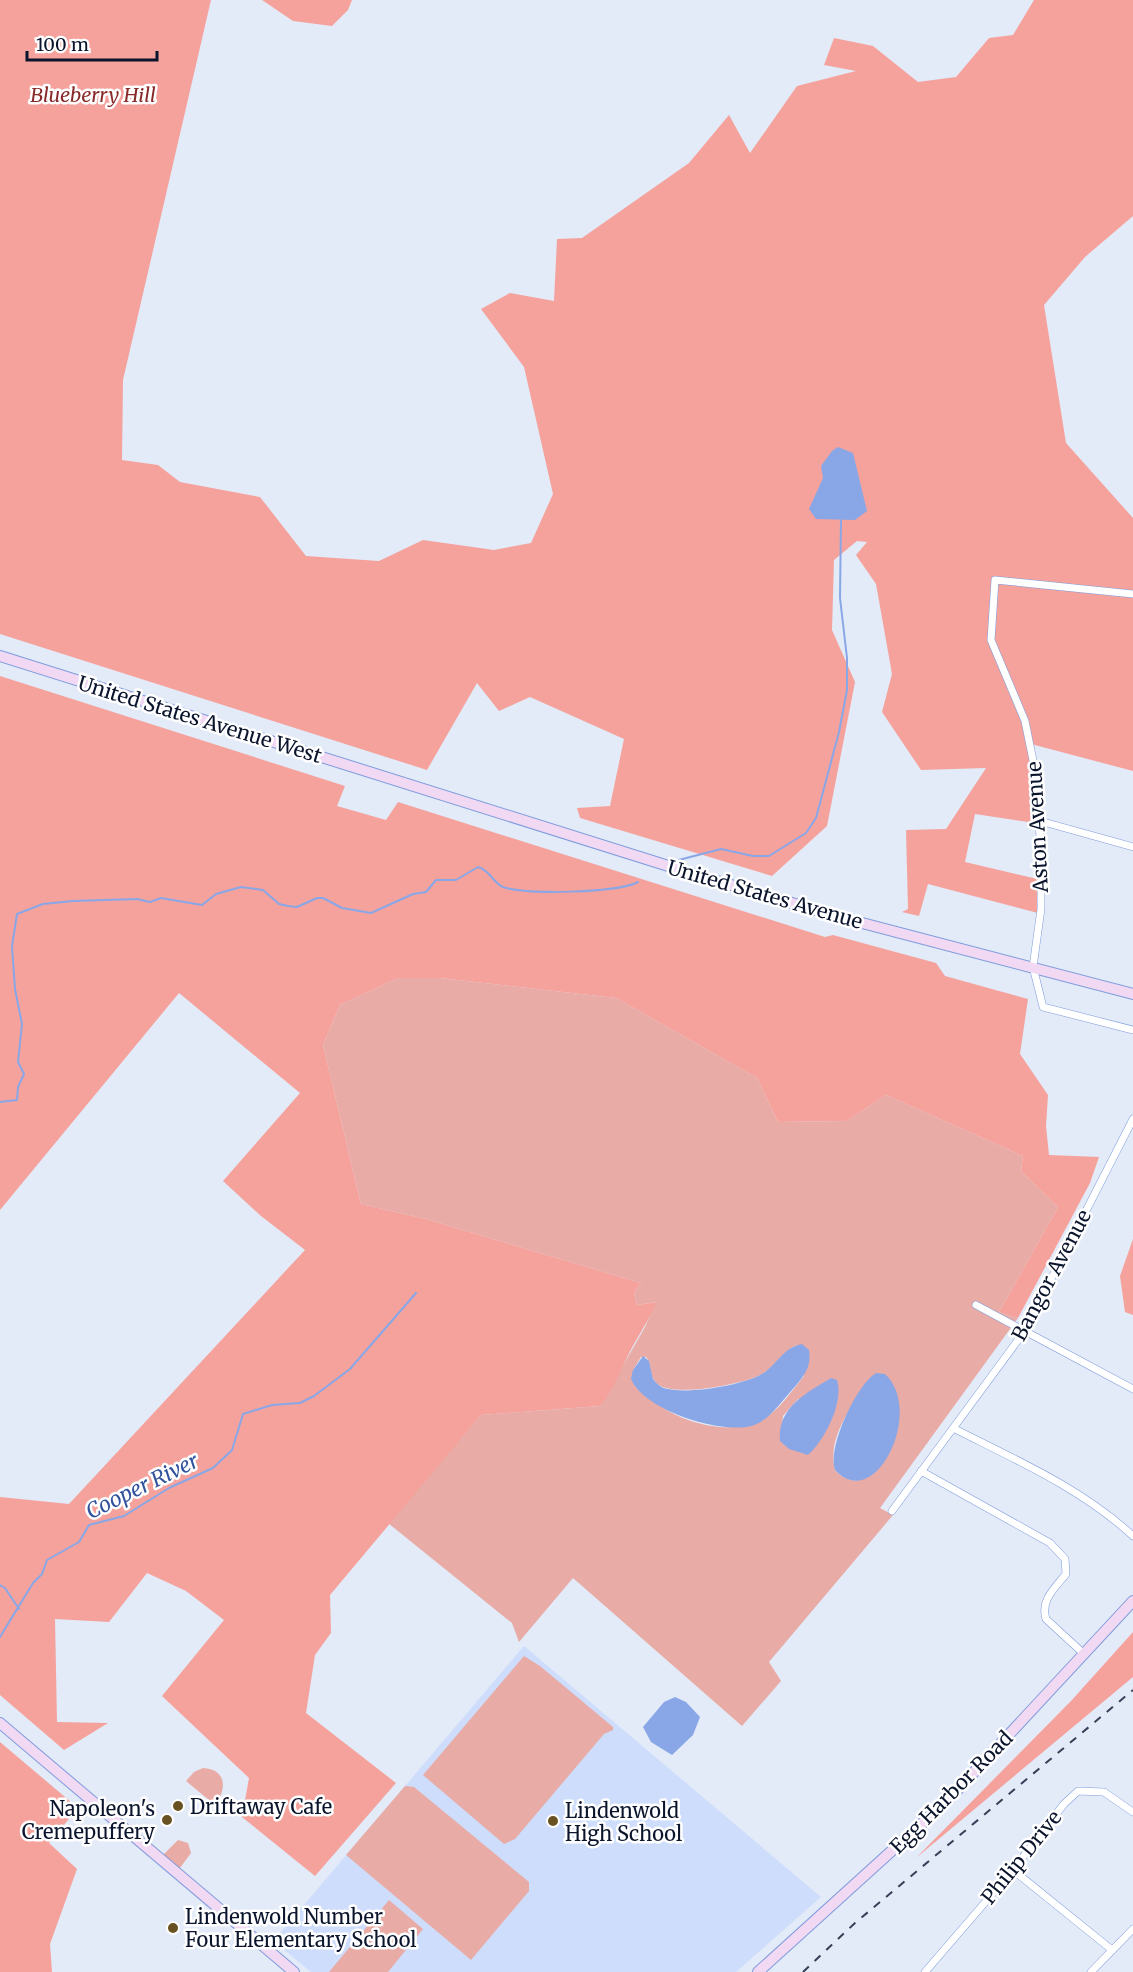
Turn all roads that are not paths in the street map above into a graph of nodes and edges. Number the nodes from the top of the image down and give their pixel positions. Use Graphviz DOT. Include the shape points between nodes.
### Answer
graph roads {
  1 [pos="1133,594"];
  2 [pos="0,656"];
  3 [pos="400,782"];
  4 [pos="1040,821"];
  5 [pos="1133,847"];
  6 [pos="1033,967"];
  7 [pos="1133,994"];
  8 [pos="1133,1030"];
  9 [pos="1133,1119"];
  10 [pos="976,1305"];
  11 [pos="1024,1332"];
  12 [pos="1133,1389"];
  13 [pos="953,1428"];
  14 [pos="921,1471"];
  15 [pos="892,1511"];
  16 [pos="1133,1536"];
  17 [pos="1133,1601"];
  18 [pos="1084,1654"];
  19 [pos="0,1723"];
  20 [pos="1133,1812"];
  21 [pos="1013,1870"];
  22 [pos="1133,1929"];
  23 [pos="1112,1950"];
  24 [pos="927,1971"];
  25 [pos="294,1972"];
  26 [pos="758,1972"];
  27 [pos="1091,1972"];
  1 -- 4 [label="street, Aston Avenue" via="995,580 991,640 1025,721 1033,752"];
  2 -- 3 [label="street, United States Avenue West"];
  3 -- 6 [label="street, United States Avenue" via="843,918"];
  4 -- 5 [label="street"];
  4 -- 6 [label="street, Aston Avenue" via="1041,909"];
  6 -- 7 [label="street, United States Avenue"];
  6 -- 8 [label="street, Aston Avenue" via="1043,1007"];
  9 -- 11 [label="street, Bangor Avenue"];
  10 -- 11 [label="street"];
  11 -- 12 [label="street"];
  11 -- 13 [label="street, Bangor Avenue"];
  13 -- 14 [label="street, Bangor Avenue"];
  13 -- 16 [label="street" via="1066,1486"];
  14 -- 15 [label="street, Bangor Avenue"];
  14 -- 18 [label="street" via="1050,1543 1065,1559 1066,1574 1046,1600 1044,1612 1046,1619"];
  17 -- 18 [label="street, Egg Harbor Road"];
  18 -- 26 [label="street, Egg Harbor Road" via="950,1798"];
  19 -- 25 [label="street"];
  20 -- 21 [label="street, Philip Drive" via="1104,1792 1078,1791"];
  21 -- 23 [label="street"];
  21 -- 24 [label="street, Philip Drive"];
  22 -- 23 [label="street"];
  23 -- 27 [label="street"];
}
